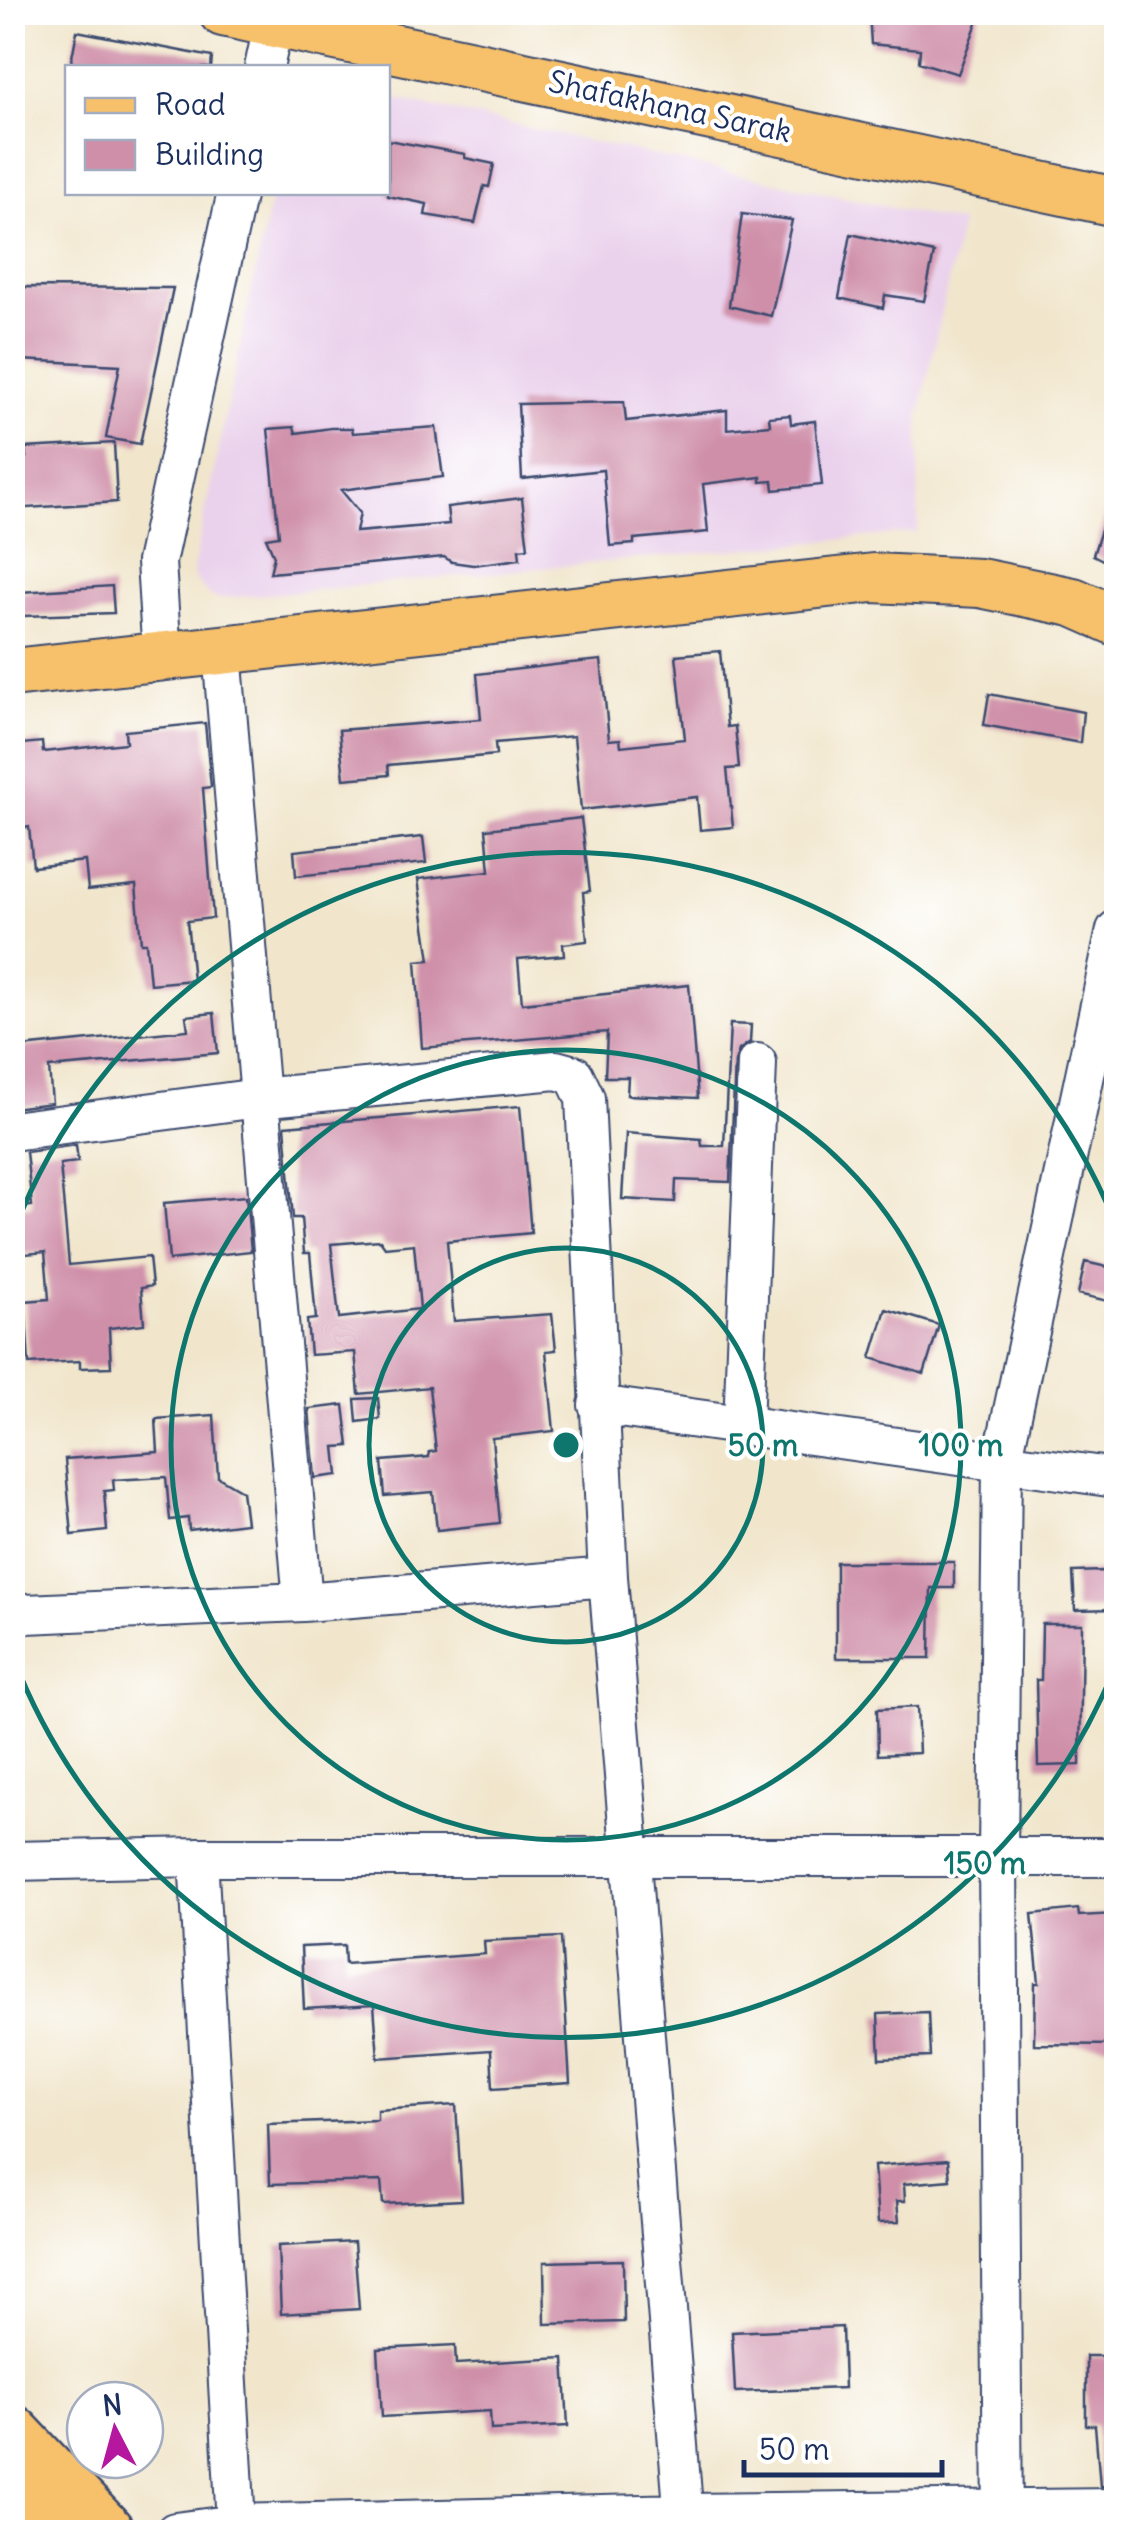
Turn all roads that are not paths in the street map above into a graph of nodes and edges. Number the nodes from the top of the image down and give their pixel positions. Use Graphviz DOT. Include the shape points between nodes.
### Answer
graph roads {
  1 [pos="223,12"];
  2 [pos="272,34"];
  3 [pos="236,195"];
  4 [pos="1116,202"];
  5 [pos="1116,622"];
  6 [pos="222,652"];
  7 [pos="162,658"];
  8 [pos="12,673"];
  9 [pos="1116,930"];
  10 [pos="757,1063"];
  11 [pos="258,1098"];
  12 [pos="12,1131"];
  13 [pos="598,1405"];
  14 [pos="743,1426"];
  15 [pos="1002,1462"];
  16 [pos="1116,1478"];
  17 [pos="608,1577"];
  18 [pos="303,1602"];
  19 [pos="12,1609"];
  20 [pos="631,1857"];
  21 [pos="998,1857"];
  22 [pos="198,1858"];
  23 [pos="1116,1858"];
  24 [pos="12,1861"];
  25 [pos="12,2433"];
  26 [pos="12,2499"];
  27 [pos="1116,2508"];
  28 [pos="1002,2520"];
  29 [pos="685,2523"];
  30 [pos="236,2524"];
  31 [pos="44,2532"];
  32 [pos="106,2532"];
  33 [pos="175,2532"];
  1 -- 2 [label="main road, Shafakhana Sarak"];
  2 -- 4 [label="main road, Shafakhana Sarak"];
  3 -- 7 [label="street" via="156,562"];
  5 -- 6 [label="main road" via="1073,602 980,583 873,578"];
  6 -- 7 [label="main road"];
  6 -- 11 [label="street"];
  7 -- 8 [label="main road"];
  9 -- 15 [label="street"];
  10 -- 14 [label="street"];
  11 -- 12 [label="street"];
  11 -- 13 [label="street" via="556,1070 574,1075 585,1098"];
  11 -- 18 [label="street"];
  13 -- 14 [label="street"];
  13 -- 17 [label="street"];
  14 -- 15 [label="street"];
  15 -- 16 [label="street"];
  15 -- 21 [label="street"];
  17 -- 18 [label="street"];
  17 -- 20 [label="street"];
  18 -- 19 [label="street" via="26,1614"];
  20 -- 21 [label="street"];
  20 -- 22 [label="street"];
  20 -- 29 [label="street"];
  21 -- 23 [label="street"];
  21 -- 28 [label="street"];
  22 -- 24 [label="street"];
  22 -- 30 [label="street"];
  25 -- 32 [label="highway"];
  26 -- 31 [label="highway"];
  27 -- 28 [label="street"];
  28 -- 29 [label="street"];
  29 -- 30 [label="street"];
  30 -- 33 [label="street"];
}
